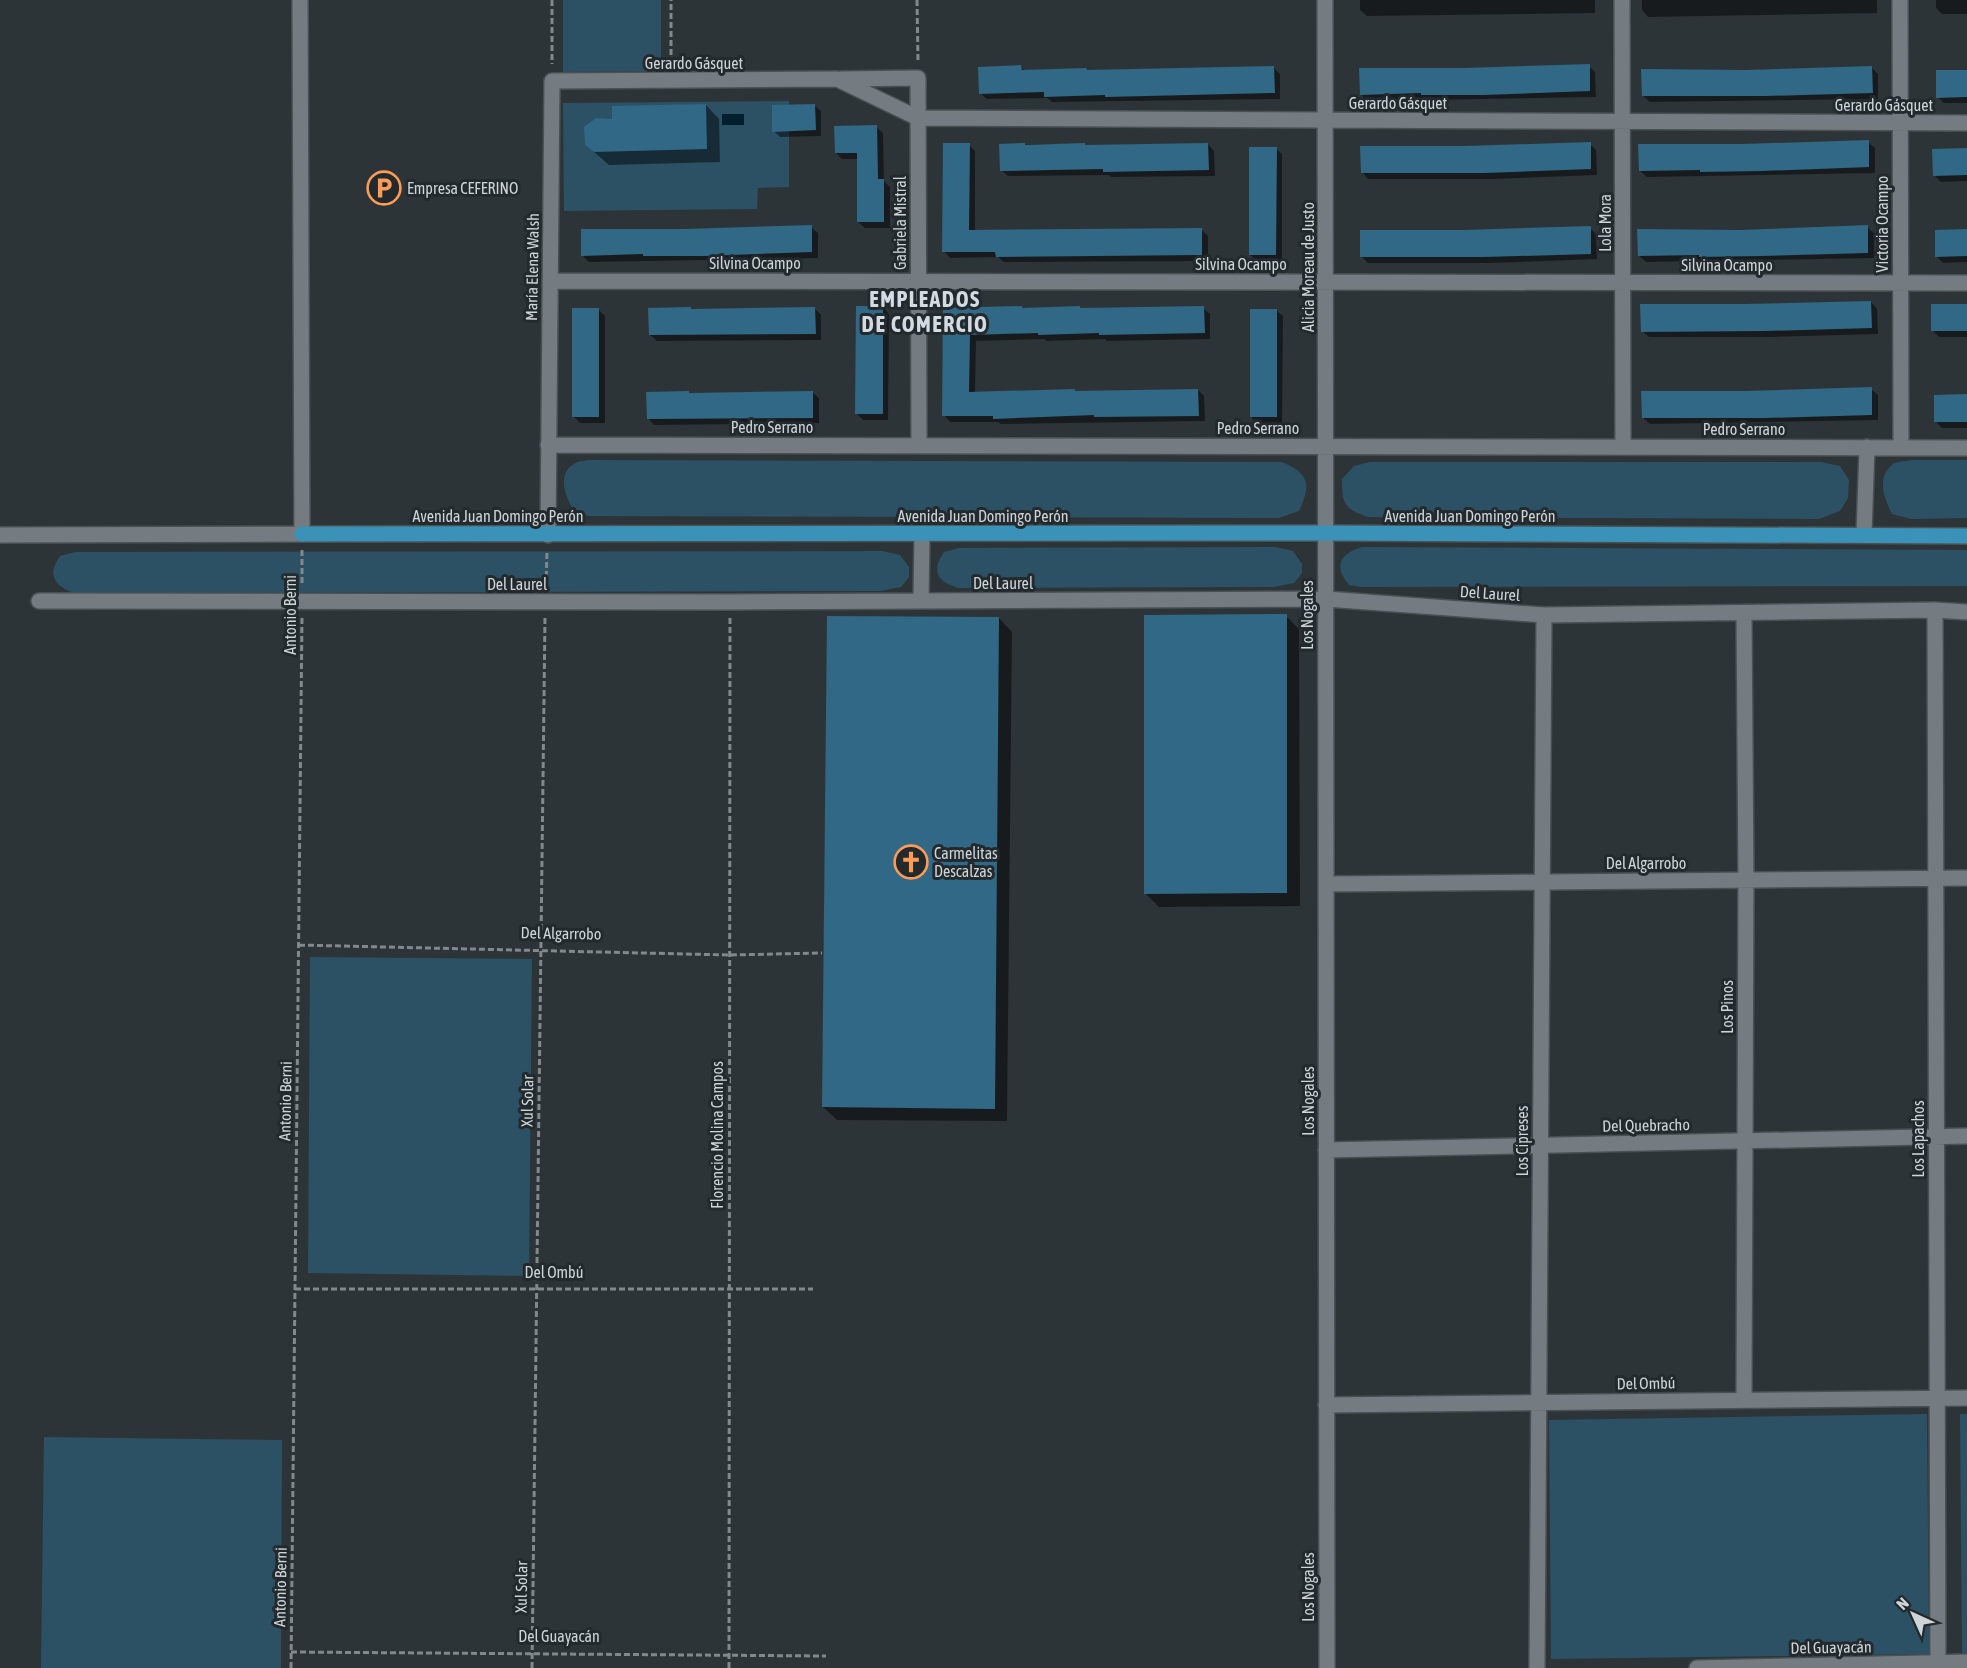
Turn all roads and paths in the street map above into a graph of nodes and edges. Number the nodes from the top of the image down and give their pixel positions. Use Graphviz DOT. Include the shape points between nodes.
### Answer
graph roads {
  1 [pos="300,0"];
  2 [pos="552,0"];
  3 [pos="671,0"];
  4 [pos="917,0"];
  5 [pos="1325,0"];
  6 [pos="1623,0"];
  7 [pos="1900,0"];
  8 [pos="918,78"];
  9 [pos="837,80"];
  10 [pos="552,81"];
  11 [pos="671,81"];
  12 [pos="918,118"];
  13 [pos="1326,121"];
  14 [pos="1623,122"];
  15 [pos="1900,123"];
  16 [pos="1967,123"];
  17 [pos="550,281"];
  18 [pos="919,282"];
  19 [pos="1327,282"];
  20 [pos="1623,283"];
  21 [pos="1900,283"];
  22 [pos="1967,283"];
  23 [pos="548,445"];
  24 [pos="919,446"];
  25 [pos="1326,446"];
  26 [pos="1623,447"];
  27 [pos="1867,447"];
  28 [pos="1901,447"];
  29 [pos="1967,448"];
  30 [pos="1325,533"];
  31 [pos="302,534"];
  32 [pos="922,534"];
  33 [pos="0,535"];
  34 [pos="548,535"];
  35 [pos="1864,535"];
  36 [pos="1967,536"];
  37 [pos="1326,599"];
  38 [pos="39,601"];
  39 [pos="921,601"];
  40 [pos="302,602"];
  41 [pos="545,602"];
  42 [pos="730,602"];
  43 [pos="1935,610"];
  44 [pos="1967,612"];
  45 [pos="1744,613"];
  46 [pos="1544,615"];
  47 [pos="1935,878"];
  48 [pos="1967,878"];
  49 [pos="1746,880"];
  50 [pos="1542,882"];
  51 [pos="1326,884"];
  52 [pos="298,945"];
  53 [pos="541,951"];
  54 [pos="822,953"];
  55 [pos="729,956"];
  56 [pos="1936,1136"];
  57 [pos="1967,1136"];
  58 [pos="1745,1141"];
  59 [pos="1540,1145"];
  60 [pos="1326,1150"];
  61 [pos="295,1289"];
  62 [pos="813,1289"];
  63 [pos="537,1290"];
  64 [pos="729,1290"];
  65 [pos="1937,1398"];
  66 [pos="1967,1398"];
  67 [pos="1744,1400"];
  68 [pos="1539,1403"];
  69 [pos="1326,1405"];
  70 [pos="291,1652"];
  71 [pos="532,1654"];
  72 [pos="729,1656"];
  73 [pos="826,1656"];
  74 [pos="1967,1662"];
  75 [pos="1938,1665"];
  76 [pos="1744,1667"];
  77 [pos="291,1668"];
  78 [pos="532,1668"];
  79 [pos="729,1668"];
  80 [pos="1327,1668"];
  81 [pos="1537,1668"];
  82 [pos="1697,1668"];
  1 -- 31 [label="street"];
  2 -- 10 [label="path"];
  3 -- 11 [label="path"];
  4 -- 8 [label="path"];
  5 -- 13 [label="street, Alicia Moreau de Justo"];
  6 -- 14 [label="street, Lola Mora"];
  7 -- 15 [label="street, Victoria Ocampo"];
  8 -- 9 [label="street, Gerardo Gásquet"];
  8 -- 12 [label="street, Gabriela Mistral"];
  9 -- 11 [label="street, Gerardo Gásquet"];
  9 -- 12 [label="street, Gerardo Gásquet"];
  10 -- 11 [label="street, Gerardo Gásquet"];
  10 -- 17 [label="street, María Elena Walsh"];
  12 -- 13 [label="street, Gerardo Gásquet"];
  12 -- 18 [label="street, Gabriela Mistral"];
  13 -- 14 [label="street, Gerardo Gásquet"];
  13 -- 19 [label="street, Alicia Moreau de Justo"];
  14 -- 15 [label="street, Gerardo Gásquet"];
  14 -- 20 [label="street, Lola Mora"];
  15 -- 16 [label="street, Gerardo Gásquet"];
  15 -- 21 [label="street, Victoria Ocampo"];
  17 -- 18 [label="street, Silvina Ocampo"];
  17 -- 23 [label="street, María Elena Walsh"];
  18 -- 19 [label="street, Silvina Ocampo"];
  18 -- 24 [label="street, Gabriela Mistral"];
  19 -- 20 [label="street, Silvina Ocampo"];
  19 -- 25 [label="street, Alicia Moreau de Justo"];
  20 -- 21 [label="street, Silvina Ocampo"];
  20 -- 26 [label="street, Lola Mora"];
  21 -- 22 [label="street, Silvina Ocampo"];
  21 -- 28 [label="street, Victoria Ocampo"];
  23 -- 24 [label="street, Pedro Serrano"];
  23 -- 34 [label="street, María Elena Walsh"];
  24 -- 25 [label="street, Pedro Serrano"];
  25 -- 26 [label="street, Pedro Serrano"];
  25 -- 30 [label="street, Alicia Moreau de Justo"];
  26 -- 27 [label="street, Pedro Serrano"];
  27 -- 28 [label="street, Pedro Serrano"];
  27 -- 35 [label="street"];
  28 -- 29 [label="street, Pedro Serrano"];
  30 -- 32 [label="main road, Avenida Juan Domingo Perón"];
  30 -- 35 [label="main road, Avenida Juan Domingo Perón"];
  30 -- 37 [label="street, Los Nogales"];
  31 -- 33 [label="street, Avenida Juan Domingo Perón"];
  31 -- 34 [label="main road, Avenida Juan Domingo Perón"];
  31 -- 40 [label="path, Antonio Berni"];
  32 -- 34 [label="main road, Avenida Juan Domingo Perón"];
  32 -- 39 [label="street"];
  34 -- 41 [label="path, Xul Solar"];
  35 -- 36 [label="main road, Avenida Juan Domingo Perón"];
  37 -- 39 [label="street, Del Laurel"];
  37 -- 46 [label="street, Del Laurel"];
  37 -- 51 [label="street, Los Nogales"];
  38 -- 40 [label="street, Del Laurel"];
  39 -- 42 [label="street, Del Laurel"];
  40 -- 41 [label="street, Del Laurel"];
  40 -- 52 [label="path, Antonio Berni"];
  41 -- 42 [label="street, Del Laurel"];
  41 -- 53 [label="path, Xul Solar"];
  42 -- 55 [label="path, Florencio Molina Campos"];
  43 -- 44 [label="street, Del Laurel"];
  43 -- 45 [label="street, Del Laurel"];
  43 -- 47 [label="street, Los Lapachos"];
  45 -- 46 [label="street, Del Laurel"];
  45 -- 49 [label="street, Los Pinos"];
  46 -- 50 [label="street, Los Cipreses"];
  47 -- 48 [label="street, Del Algarrobo"];
  47 -- 49 [label="street, Del Algarrobo"];
  47 -- 56 [label="street, Los Lapachos"];
  49 -- 50 [label="street, Del Algarrobo"];
  49 -- 58 [label="street, Los Pinos"];
  50 -- 51 [label="street, Del Algarrobo"];
  50 -- 59 [label="street, Los Cipreses"];
  51 -- 60 [label="street, Los Nogales"];
  52 -- 53 [label="path, Del Algarrobo"];
  52 -- 61 [label="path, Antonio Berni"];
  53 -- 55 [label="path, Del Algarrobo"];
  53 -- 63 [label="path, Xul Solar"];
  54 -- 55 [label="path, Del Algarrobo"];
  55 -- 64 [label="path, Florencio Molina Campos"];
  56 -- 57 [label="street, Del Quebracho"];
  56 -- 58 [label="street, Del Quebracho"];
  56 -- 65 [label="street, Los Lapachos"];
  58 -- 59 [label="street, Del Quebracho"];
  58 -- 67 [label="street, Los Pinos"];
  59 -- 60 [label="street, Del Quebracho"];
  59 -- 68 [label="street, Los Cipreses"];
  60 -- 69 [label="street, Los Nogales"];
  61 -- 63 [label="path, Del Ombú"];
  61 -- 70 [label="path, Antonio Berni"];
  62 -- 64 [label="path, Del Ombú"];
  63 -- 64 [label="path, Del Ombú"];
  63 -- 71 [label="path, Xul Solar"];
  64 -- 72 [label="path, Florencio Molina Campos"];
  65 -- 66 [label="street, Del Ombú"];
  65 -- 67 [label="street, Del Ombú"];
  65 -- 75 [label="street, Los Lapachos"];
  67 -- 68 [label="street, Del Ombú"];
  68 -- 69 [label="street, Del Ombú"];
  68 -- 81 [label="street, Los Cipreses"];
  69 -- 80 [label="street, Los Nogales"];
  70 -- 71 [label="path, Del Guayacán"];
  70 -- 77 [label="path, Antonio Berni"];
  71 -- 72 [label="path, Del Guayacán"];
  71 -- 78 [label="path, Xul Solar"];
  72 -- 73 [label="path, Del Guayacán"];
  72 -- 79 [label="path, Florencio Molina Campos"];
  74 -- 75 [label="street, Del Guayacán"];
  75 -- 76 [label="street, Del Guayacán"];
  76 -- 82 [label="street, Del Guayacán"];
}
